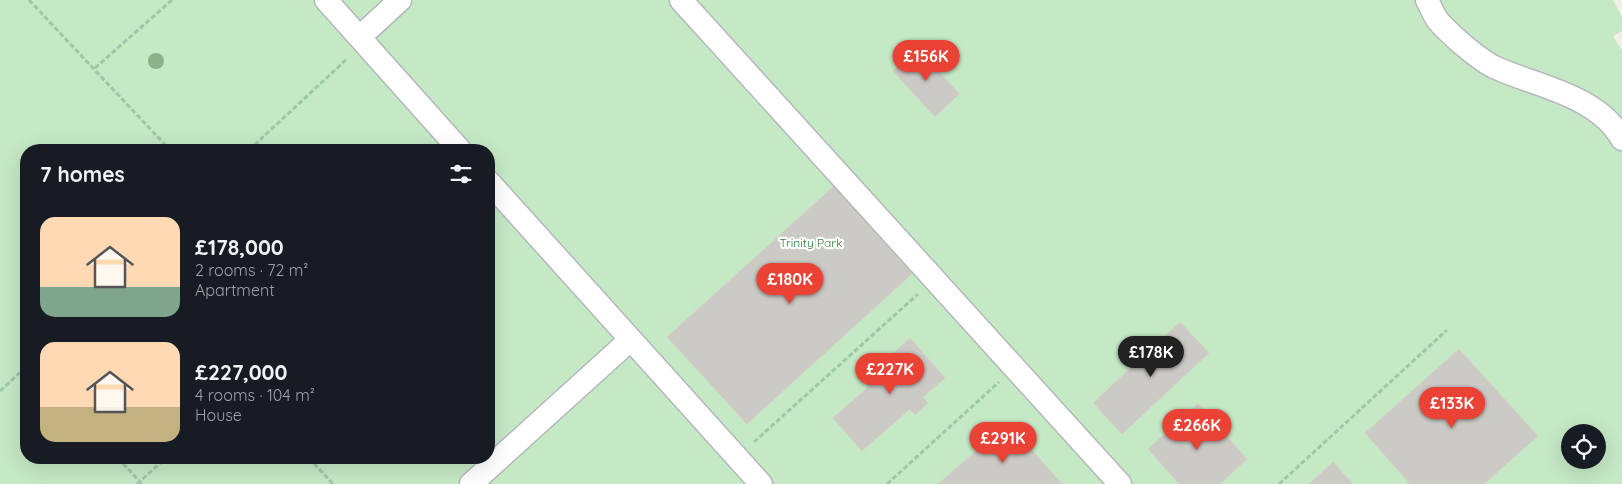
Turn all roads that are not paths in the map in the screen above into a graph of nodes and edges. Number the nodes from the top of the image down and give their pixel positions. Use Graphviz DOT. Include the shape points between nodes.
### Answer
graph roads {
  1 [pos="326,0"];
  2 [pos="400,0"];
  3 [pos="681,0"];
  4 [pos="1427,0"];
  5 [pos="362,40"];
  6 [pos="1622,139"];
  7 [pos="455,144"];
  8 [pos="495,189"];
  9 [pos="630,340"];
  10 [pos="495,462"];
  11 [pos="493,464"];
  12 [pos="471,484"];
  13 [pos="761,484"];
  14 [pos="1120,484"];
  1 -- 5 [label="lane"];
  2 -- 5 [label="lane"];
  3 -- 14 [label="lane"];
  4 -- 6 [label="lane" via="1439,22 1492,66 1571,96 1599,114"];
  5 -- 7 [label="lane"];
  8 -- 9 [label="lane"];
  9 -- 10 [label="lane"];
  9 -- 13 [label="lane"];
  11 -- 12 [label="lane"];
}
